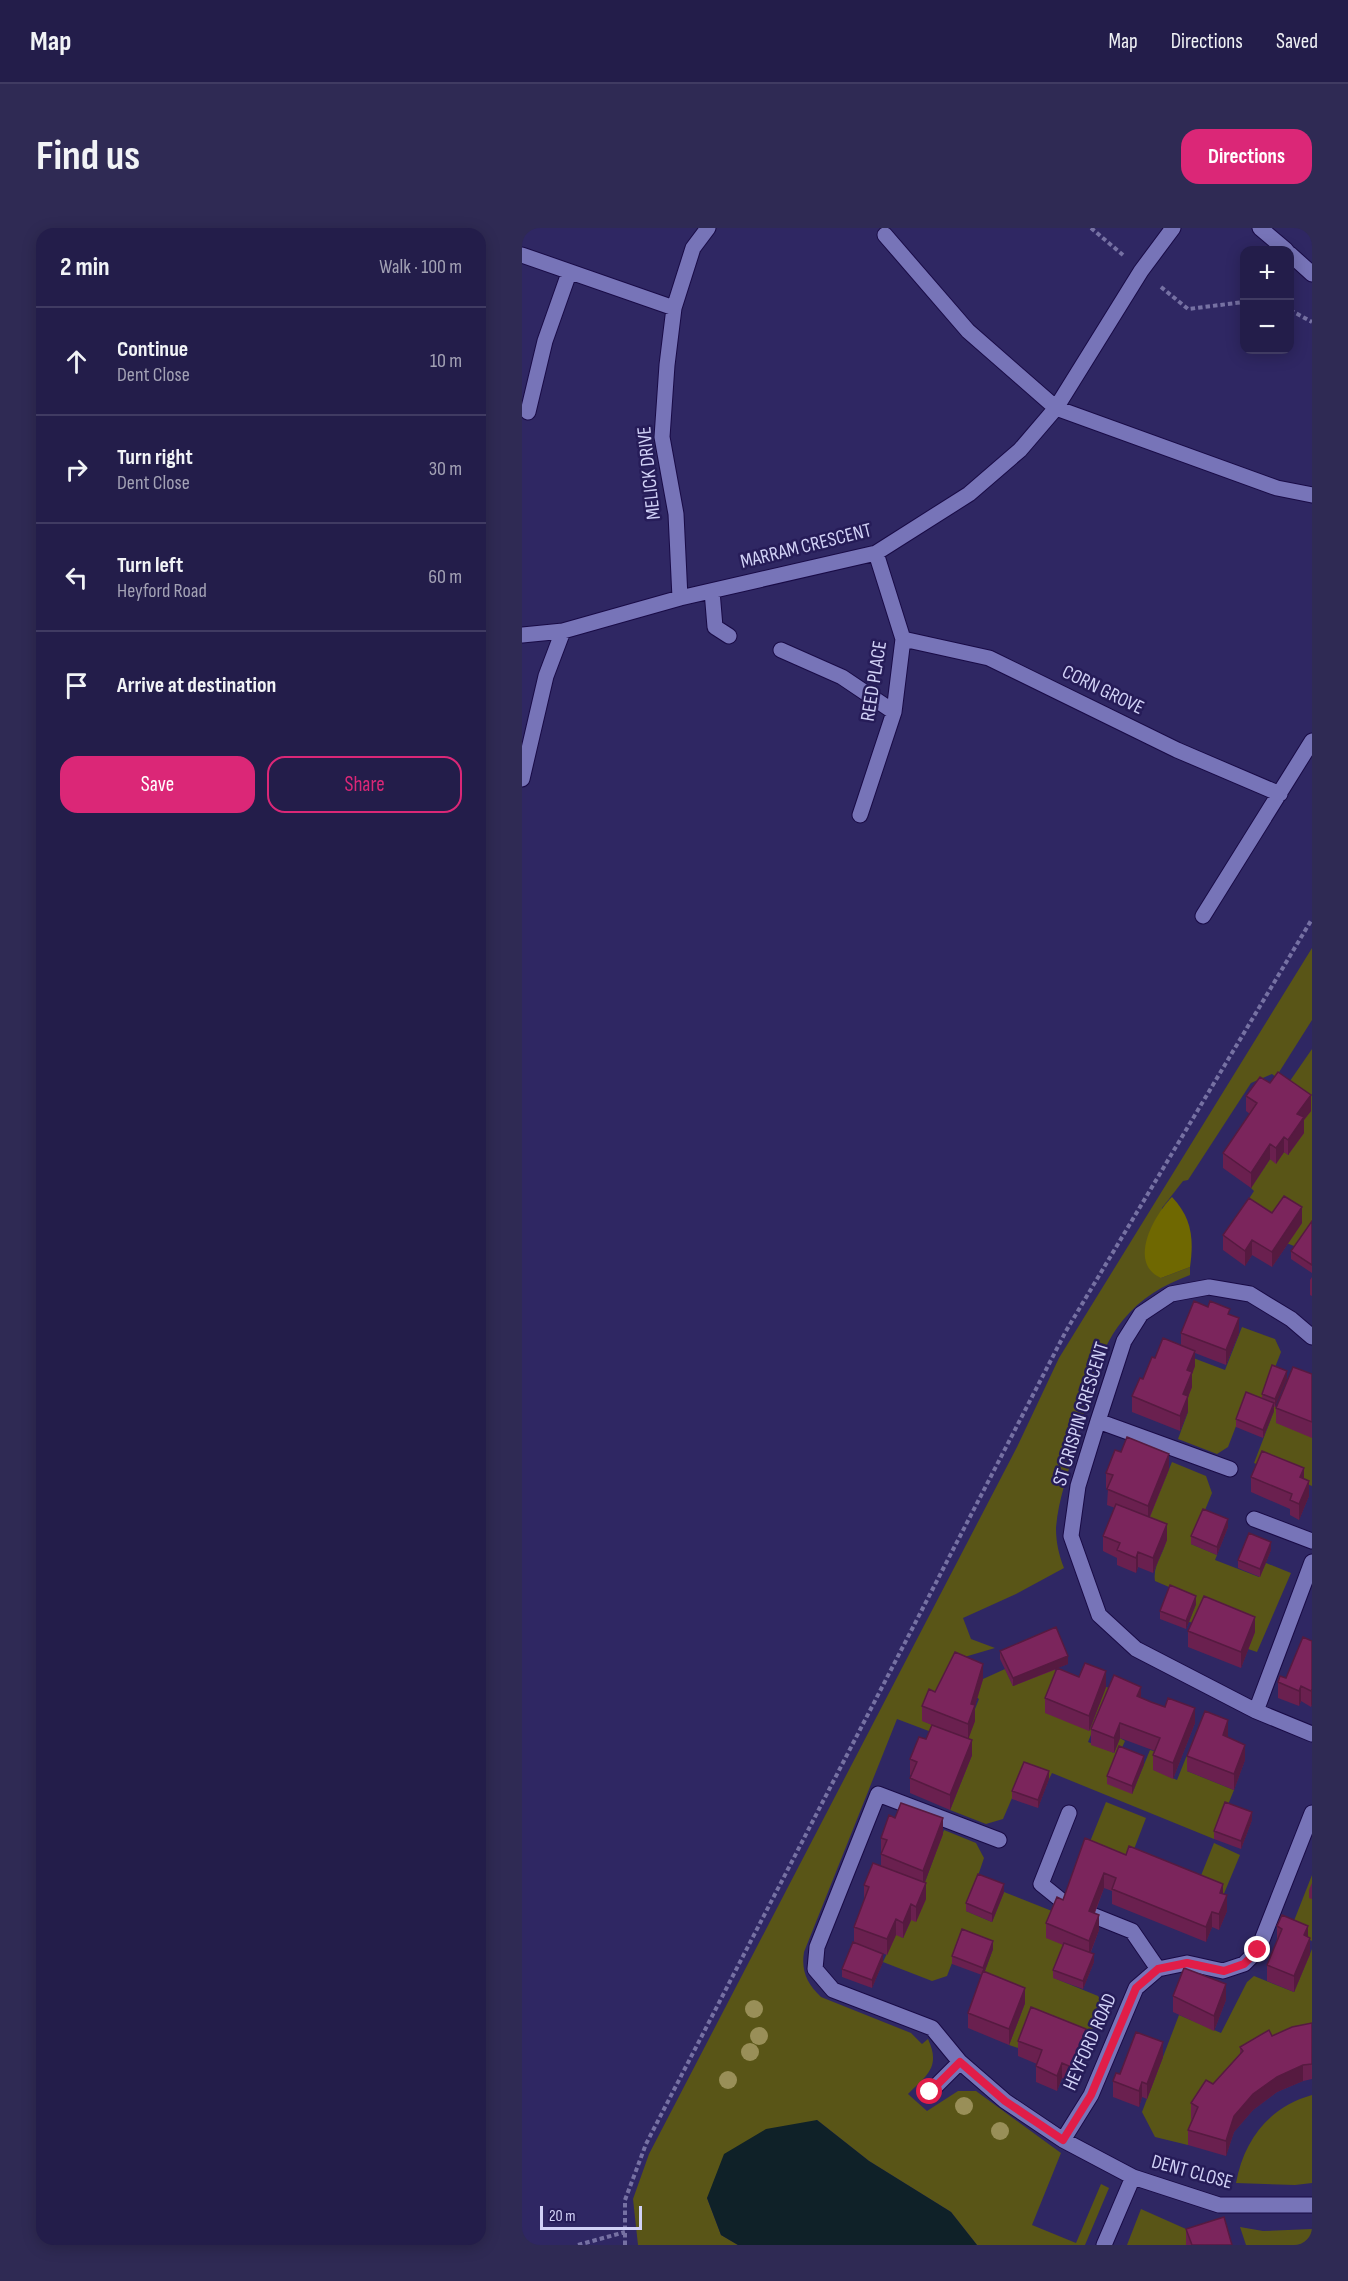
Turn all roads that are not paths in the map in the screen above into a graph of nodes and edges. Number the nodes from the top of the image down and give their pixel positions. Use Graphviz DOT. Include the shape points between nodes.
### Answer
graph roads {
  1 [pos="708,228"];
  2 [pos="1173,228"];
  3 [pos="1260,228"];
  4 [pos="885,235"];
  5 [pos="1281,246"];
  6 [pos="522,255"];
  7 [pos="1294,258"];
  8 [pos="569,273"];
  9 [pos="1312,274"];
  10 [pos="674,308"];
  11 [pos="1056,408"];
  12 [pos="528,412"];
  13 [pos="1312,495"];
  14 [pos="876,553"];
  15 [pos="712,591"];
  16 [pos="680,598"];
  17 [pos="563,631"];
  18 [pos="522,635"];
  19 [pos="729,636"];
  20 [pos="903,639"];
  21 [pos="781,650"];
  22 [pos="894,712"];
  23 [pos="1312,741"];
  24 [pos="522,779"];
  25 [pos="1280,794"];
  26 [pos="860,814"];
  27 [pos="1203,916"];
  28 [pos="1312,1337"];
  29 [pos="1098,1421"];
  30 [pos="1230,1469"];
  31 [pos="1254,1519"];
  32 [pos="1312,1542"];
  33 [pos="1312,1562"];
  34 [pos="1256,1711"];
  35 [pos="1312,1734"];
  36 [pos="1069,1813"];
  37 [pos="1312,1813"];
  38 [pos="999,1840"];
  39 [pos="1305,1850"];
  40 [pos="1158,1969"];
  41 [pos="960,2062"];
  42 [pos="930,2092"];
  43 [pos="1063,2140"];
  44 [pos="1133,2177"];
  45 [pos="1312,2205"];
  46 [pos="1104,2245"];
  1 -- 10 [label="street, MELICK DRIVE" via="693,248"];
  2 -- 11 [label="street, MARRAM CRESCENT" via="1141,271"];
  3 -- 5 [label="street"];
  4 -- 11 [label="street" via="968,331"];
  6 -- 8 [label="street"];
  7 -- 9 [label="street"];
  8 -- 10 [label="street"];
  8 -- 12 [label="street" via="544,341"];
  10 -- 16 [label="street, MELICK DRIVE" via="662,437 676,514"];
  11 -- 13 [label="street" via="1277,488"];
  11 -- 14 [label="street, MARRAM CRESCENT" via="1020,450 969,494"];
  14 -- 15 [label="street, MARRAM CRESCENT"];
  14 -- 20 [label="street, REED PLACE"];
  15 -- 16 [label="street, MARRAM CRESCENT"];
  15 -- 19 [label="street" via="715,627"];
  16 -- 17 [label="street, MARRAM CRESCENT"];
  17 -- 18 [label="street, MARRAM CRESCENT"];
  17 -- 24 [label="street" via="546,676"];
  20 -- 22 [label="street, REED PLACE"];
  20 -- 25 [label="street, CORN GROVE" via="988,658 1177,750"];
  21 -- 22 [label="street" via="842,677"];
  22 -- 26 [label="street, REED PLACE"];
  23 -- 25 [label="street"];
  25 -- 27 [label="street"];
  28 -- 29 [label="street, ST CRISPIN CRESCENT" via="1250,1294 1209,1287 1171,1294 1142,1314 1124,1341"];
  29 -- 30 [label="street"];
  29 -- 34 [label="street, ST CRISPIN CRESCENT" via="1078,1486 1071,1536 1099,1615 1137,1649"];
  31 -- 32 [label="street"];
  33 -- 34 [label="street"];
  34 -- 35 [label="street, ST CRISPIN CRESCENT"];
  36 -- 40 [label="street" via="1041,1884 1067,1905 1132,1931"];
  37 -- 39 [label="street"];
  38 -- 41 [label="street, DENT CLOSE" via="878,1794 817,1947 815,1969 833,1990 932,2028"];
  39 -- 40 [label="street" via="1258,1950 1244,1964 1224,1971 1187,1963"];
  40 -- 43 [label="street, HEYFORD ROAD" via="1136,1988 1091,2095"];
  41 -- 42 [label="street"];
  41 -- 43 [label="street, DENT CLOSE" via="1005,2101"];
  43 -- 44 [label="street, DENT CLOSE"];
  44 -- 45 [label="street, DENT CLOSE" via="1219,2205"];
  44 -- 46 [label="street, DENT CLOSE"];
}
